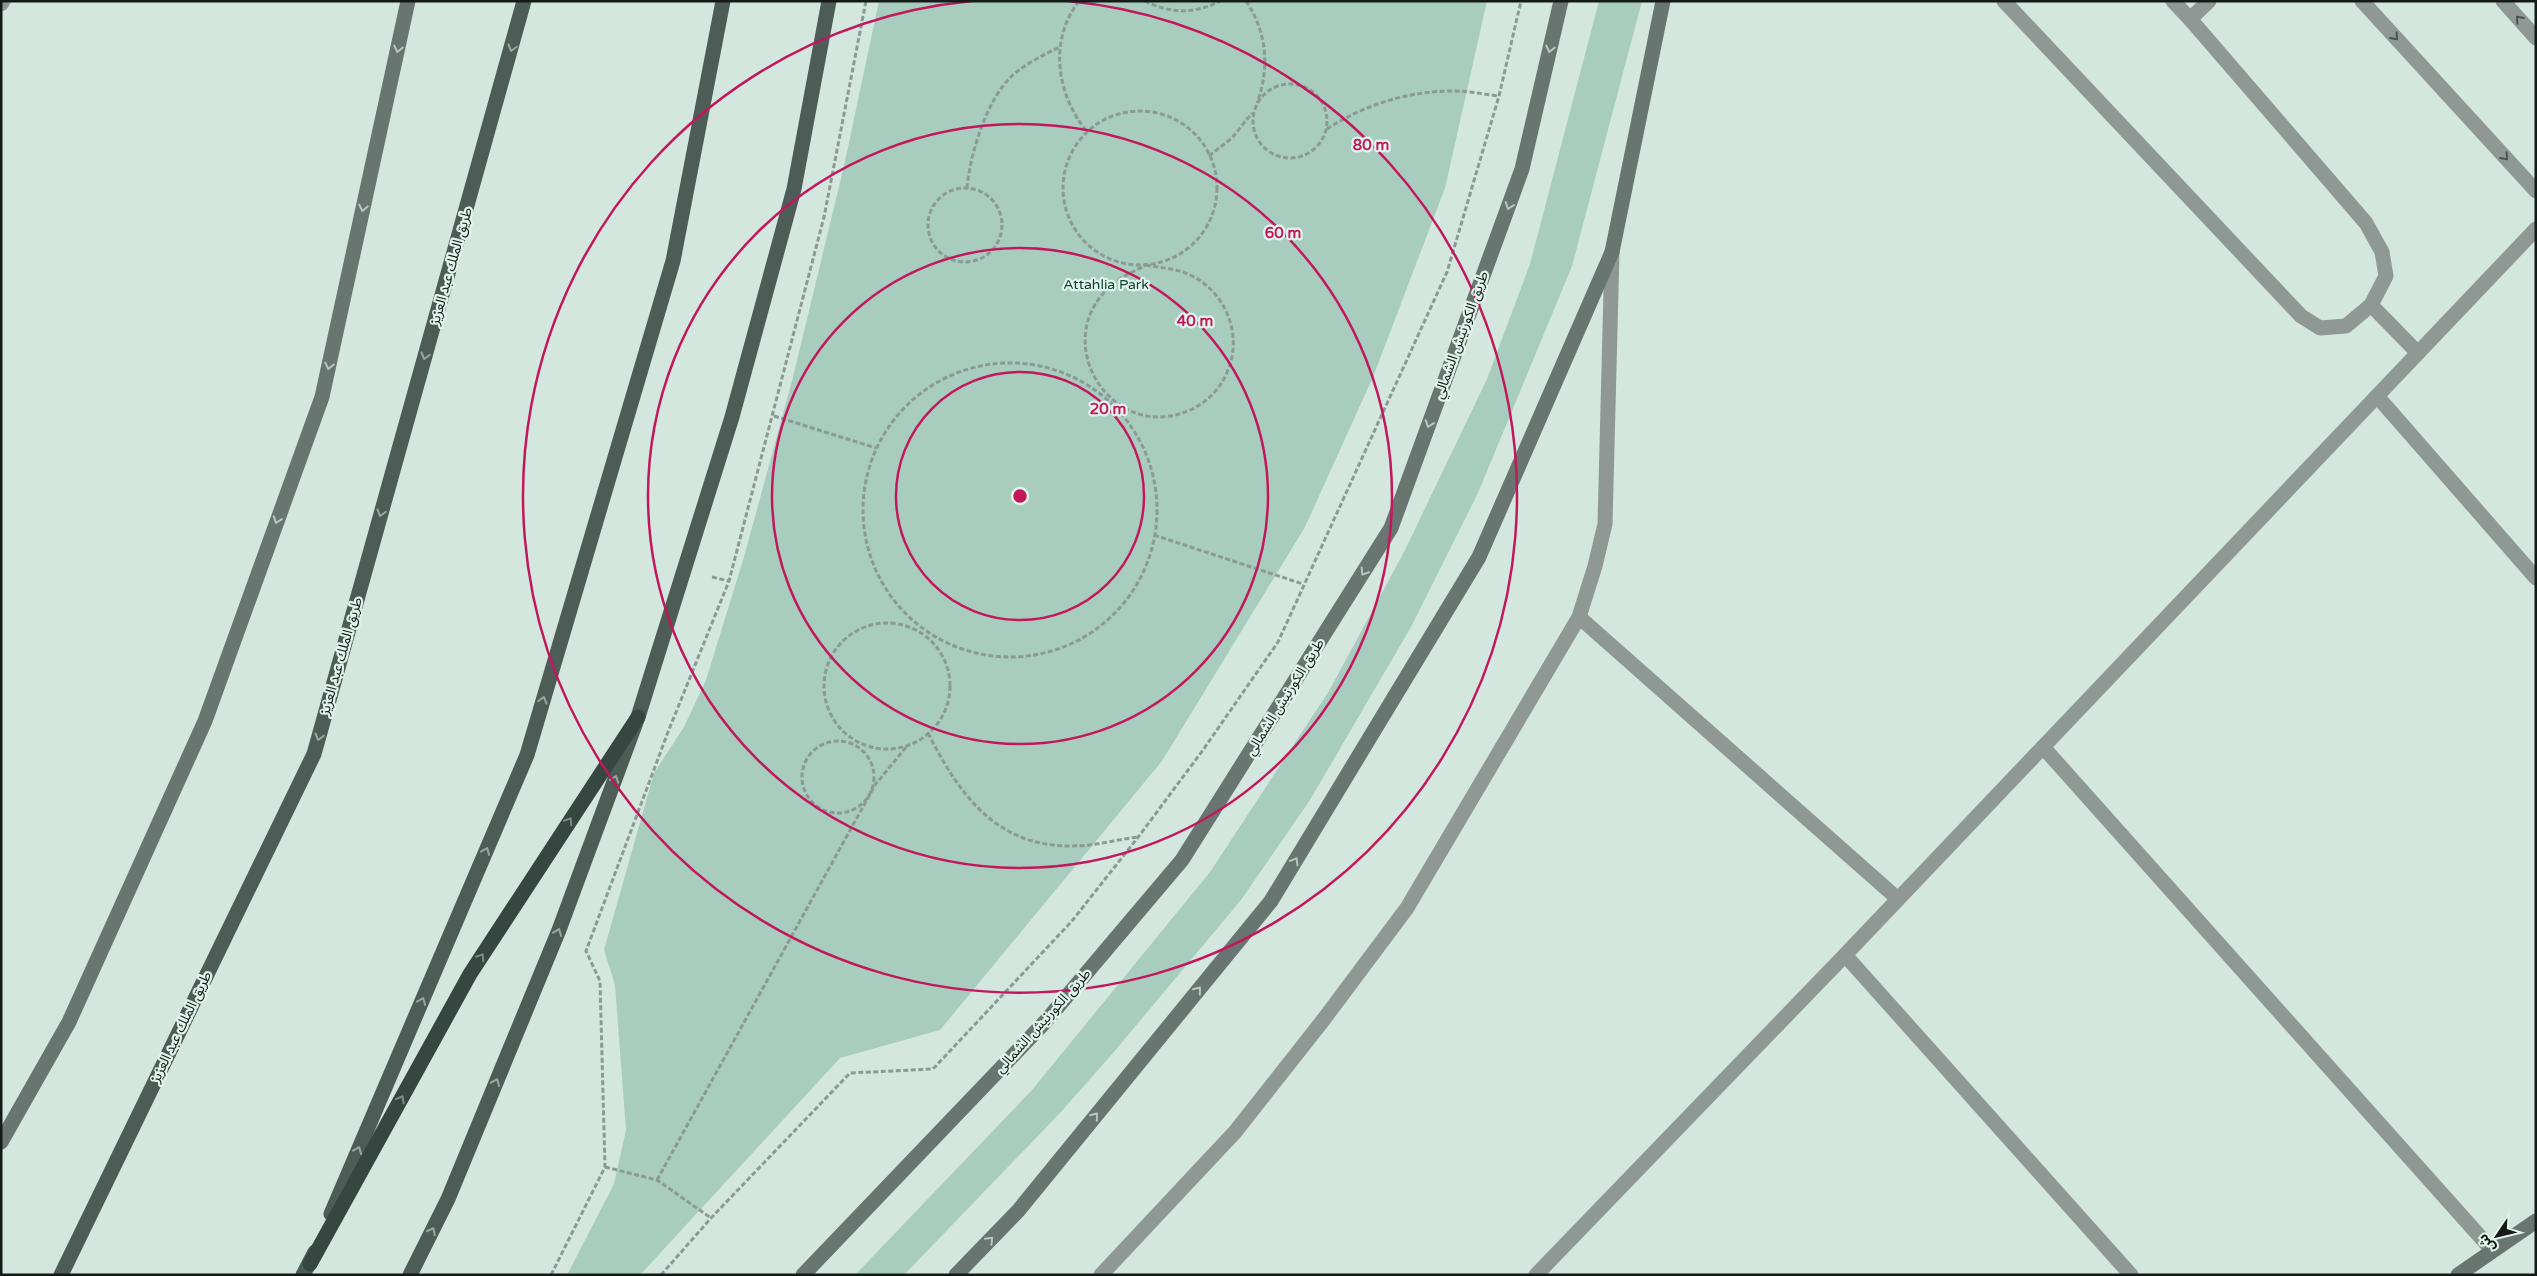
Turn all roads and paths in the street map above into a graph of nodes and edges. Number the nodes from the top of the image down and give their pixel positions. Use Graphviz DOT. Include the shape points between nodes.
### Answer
graph roads {
  1 [pos="408,1"];
  2 [pos="524,1"];
  3 [pos="723,1"];
  4 [pos="829,1"];
  5 [pos="866,1"];
  6 [pos="1078,1"];
  7 [pos="1145,1"];
  8 [pos="1220,1"];
  9 [pos="1246,1"];
  10 [pos="1521,1"];
  11 [pos="1561,1"];
  12 [pos="1663,1"];
  13 [pos="2004,1"];
  14 [pos="2173,1"];
  15 [pos="2209,1"];
  16 [pos="2362,1"];
  17 [pos="2502,1"];
  18 [pos="2190,19"];
  19 [pos="2536,38"];
  20 [pos="1060,47"];
  21 [pos="1499,96"];
  22 [pos="1253,111"];
  23 [pos="1327,129"];
  24 [pos="1087,132"];
  25 [pos="1209,156"];
  26 [pos="966,188"];
  27 [pos="2536,191"];
  28 [pos="2536,229"];
  29 [pos="1612,252"];
  30 [pos="1146,265"];
  31 [pos="2371,305"];
  32 [pos="2418,353"];
  33 [pos="1103,392"];
  34 [pos="2377,396"];
  35 [pos="774,416"];
  36 [pos="876,448"];
  37 [pos="1154,535"];
  38 [pos="2536,578"];
  39 [pos="1303,584"];
  40 [pos="1579,617"];
  41 [pos="638,717"];
  42 [pos="928,733"];
  43 [pos="907,746"];
  44 [pos="2043,747"];
  45 [pos="875,784"];
  46 [pos="1139,836"];
  47 [pos="1898,899"];
  48 [pos="1845,955"];
  49 [pos="1,1142"];
  50 [pos="605,1167"];
  51 [pos="657,1180"];
  52 [pos="711,1218"];
  53 [pos="2536,1221"];
  54 [pos="2492,1250"];
  55 [pos="306,1270"];
  56 [pos="61,1275"];
  57 [pos="410,1275"];
  58 [pos="551,1275"];
  59 [pos="661,1275"];
  60 [pos="803,1275"];
  61 [pos="956,1275"];
  62 [pos="1101,1275"];
  63 [pos="1536,1275"];
  64 [pos="2132,1275"];
  65 [pos="2458,1275"];
  1 -- 49 [label="main road, one-way" via="322,397 204,721 69,1022"];
  2 -- 56 [label="main road, طريق الملك عبد العزيز, one-way" via="314,754"];
  55 -- 3 [label="main road, one-way" via="527,755 672,261"];
  4 -- 41 [label="main road" via="792,198 732,417"];
  5 -- 35 [label="path" via="824,217"];
  6 -- 20 [label="path" via="1066,24"];
  7 -- 8 [label="path" via="1168,10 1189,11 1208,8"];
  9 -- 22 [label="path" via="1258,23 1266,55 1262,91"];
  10 -- 21 [label="path"];
  11 -- 60 [label="main road, طريق الكورنيش الشمالي, one-way" via="1522,169 1391,528 1182,860 1044,1022"];
  12 -- 29 [label="main road"];
  13 -- 31 [label="street" via="2301,316 2320,328 2346,326"];
  14 -- 18 [label="street"];
  15 -- 18 [label="street"];
  16 -- 27 [label="street, one-way"];
  19 -- 17 [label="street, one-way"];
  18 -- 31 [label="street" via="2366,223 2382,252 2386,276"];
  20 -- 24 [label="path" via="1064,93"];
  20 -- 26 [label="path" via="1026,65 998,92 980,131"];
  21 -- 23 [label="path" via="1452,91 1422,94 1373,105 1348,115"];
  21 -- 39 [label="path" via="1447,272"];
  22 -- 23 [label="path" via="1264,94 1277,86 1300,85 1320,99 1326,111"];
  22 -- 23 [label="path" via="1254,130 1262,145 1276,155 1288,158 1311,152"];
  22 -- 25 [label="path" via="1232,138"];
  24 -- 25 [label="path" via="1113,115 1146,111 1167,116 1186,127 1202,142"];
  24 -- 30 [label="path" via="1074,147 1063,174 1068,219 1090,248 1103,256 1126,264"];
  25 -- 30 [label="path" via="1216,180 1216,203 1209,223 1196,242 1184,252"];
  26 -- 26 [label="path" via="951,190 939,198 929,214 928,226 937,249 950,259 963,262 985,256 1002,232 995,203 974,189"];
  28 -- 32 [label="street"];
  29 -- 40 [label="street" via="1605,524"];
  61 -- 29 [label="main road, one-way" via="1018,1211 1270,902 1479,558"];
  30 -- 33 [label="path" via="1113,284 1099,298 1090,314 1084,343 1086,359"];
  30 -- 33 [label="path" via="1191,275 1216,295 1230,318 1231,362 1209,398 1193,409 1172,416 1141,415 1121,406"];
  31 -- 32 [label="street"];
  32 -- 34 [label="street"];
  33 -- 36 [label="path" via="1055,370 1035,365 982,365 925,389 898,414"];
  33 -- 37 [label="path" via="1140,442 1149,465 1156,513"];
  34 -- 38 [label="street"];
  34 -- 44 [label="street"];
  35 -- 36 [label="path"];
  35 -- 50 [label="path" via="729,581 586,951 600,981"];
  36 -- 37 [label="path" via="863,498 867,546 876,569 900,607 924,629 974,652 998,656 1029,655 1064,647 1088,634 1119,609 1133,590 1143,573"];
  37 -- 39 [label="path"];
  39 -- 46 [label="path" via="1278,642"];
  40 -- 47 [label="street"];
  40 -- 62 [label="street" via="1407,908 1235,1132"];
  55 -- 41 [label="highway, one-way" via="470,974"];
  57 -- 41 [label="main road, one-way" via="448,1200 555,939"];
  42 -- 43 [label="path"];
  42 -- 43 [label="path" via="936,726 947,706 949,671 942,653 915,628 894,623 873,624 853,632 836,648 826,668 824,690 831,715 841,730 868,746 887,749"];
  42 -- 46 [label="path" via="955,783 986,816 1018,836 1034,842 1073,845"];
  43 -- 45 [label="path"];
  44 -- 47 [label="street"];
  44 -- 54 [label="street"];
  45 -- 45 [label="path" via="869,755 848,741 825,743 812,750 803,766 802,786 810,801 824,811 836,814 859,808"];
  45 -- 51 [label="path"];
  46 -- 52 [label="path" via="1072,921 933,1069 850,1073"];
  47 -- 48 [label="street"];
  48 -- 63 [label="street"];
  48 -- 64 [label="street"];
  50 -- 51 [label="path"];
  50 -- 58 [label="path"];
  51 -- 52 [label="path"];
  52 -- 59 [label="path"];
  53 -- 54 [label="main road"];
  54 -- 65 [label="main road"];
}
